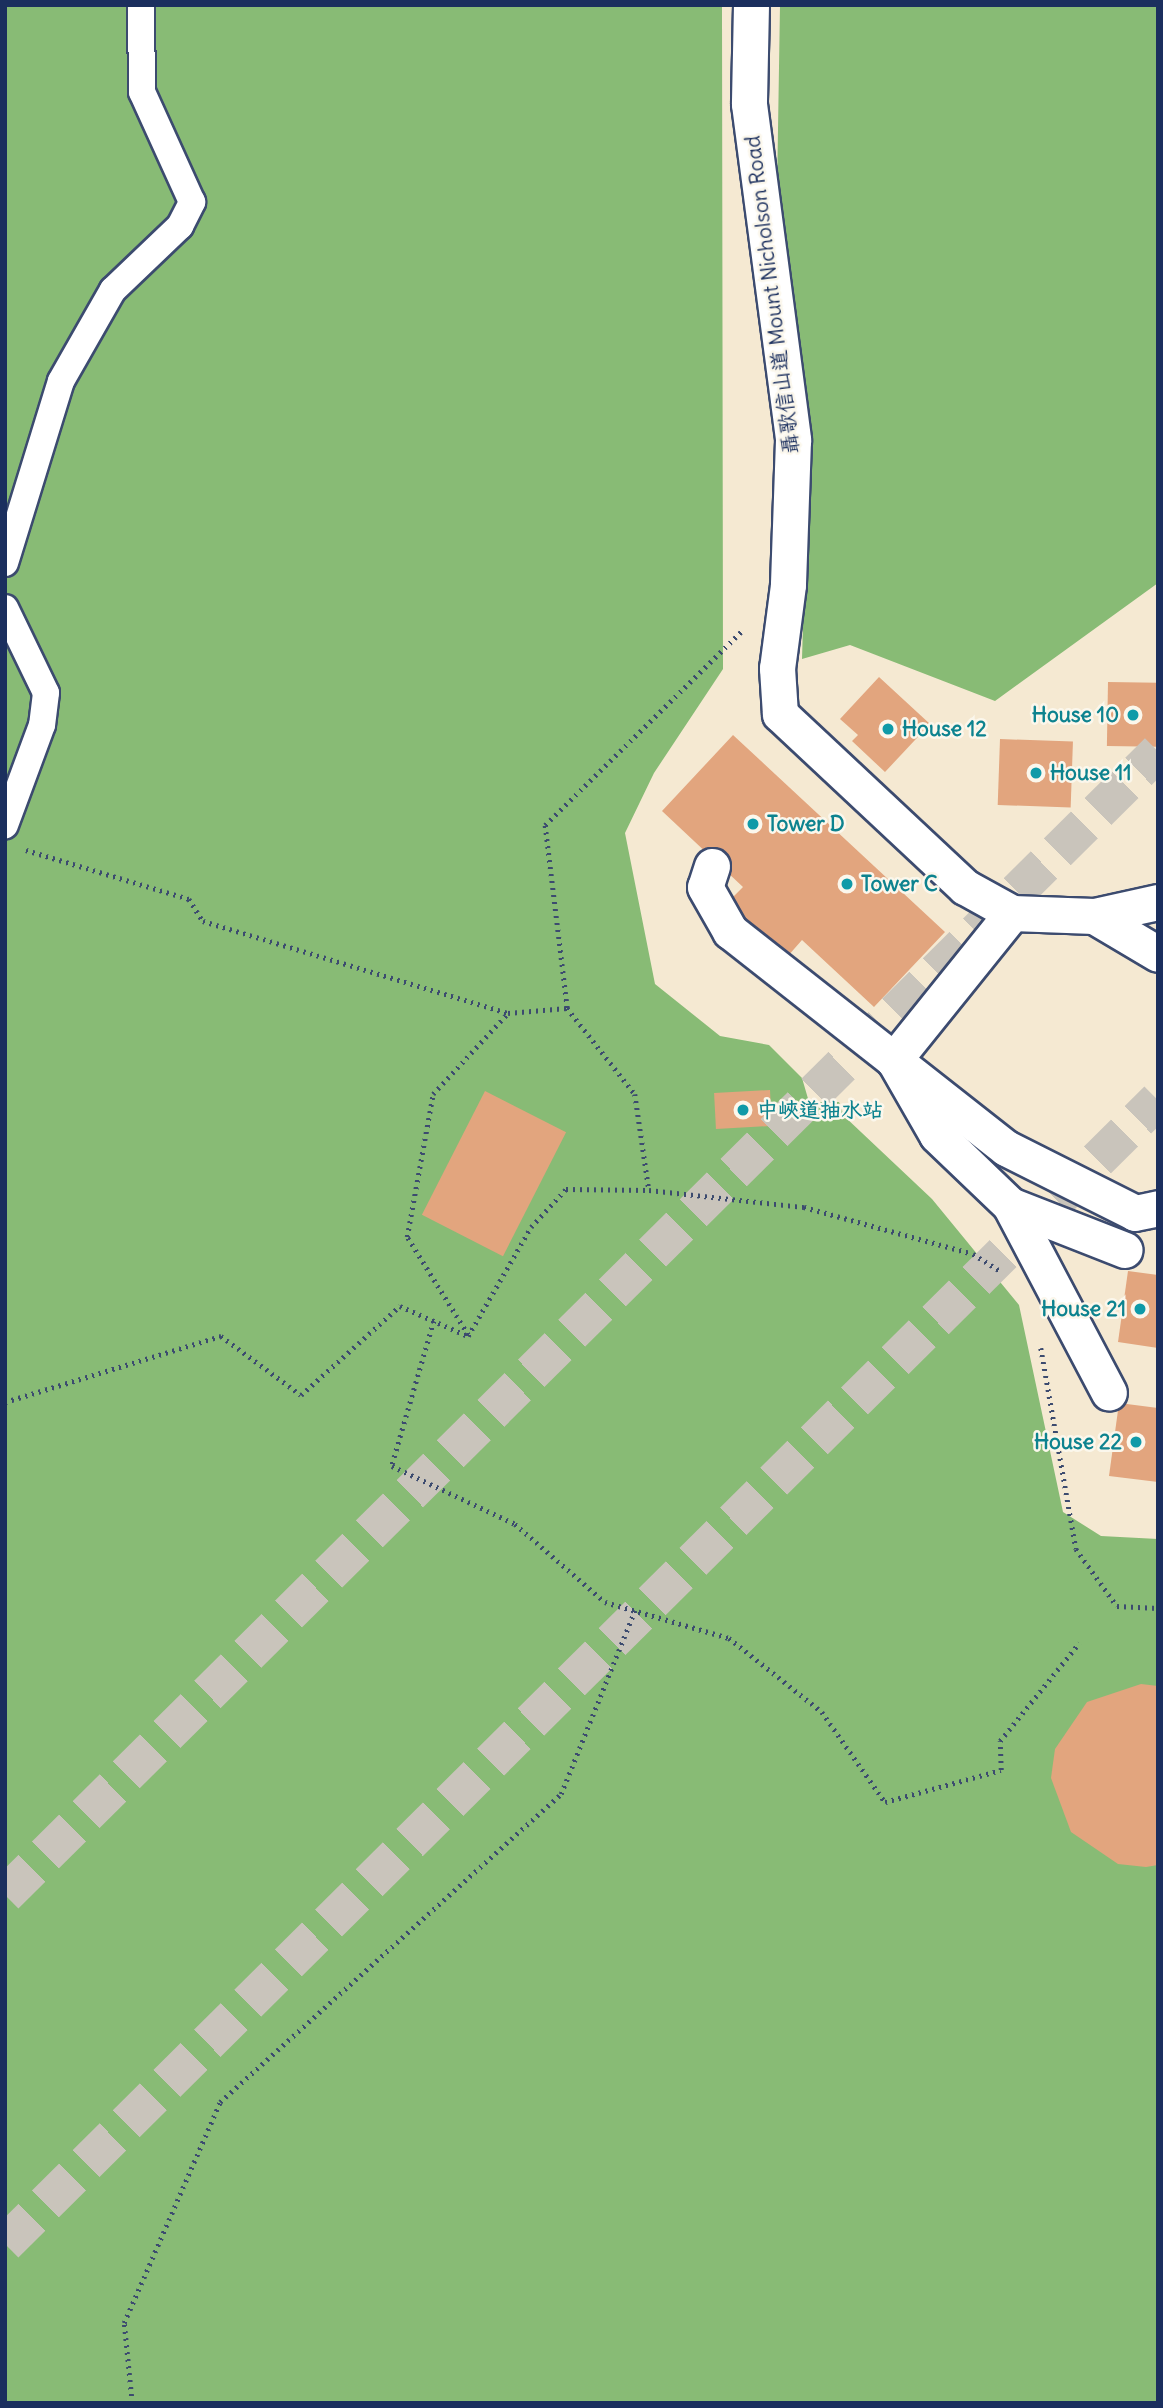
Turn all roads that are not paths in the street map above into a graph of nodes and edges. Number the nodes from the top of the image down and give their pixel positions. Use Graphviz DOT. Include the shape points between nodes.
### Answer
graph roads {
  1 [pos="141,5"];
  2 [pos="751,5"];
  3 [pos="5,563"];
  4 [pos="5,608"];
  5 [pos="12,836"];
  6 [pos="712,866"];
  7 [pos="1158,902"];
  8 [pos="1012,912"];
  9 [pos="1094,916"];
  10 [pos="1158,954"];
  11 [pos="894,1060"];
  12 [pos="1010,1205"];
  13 [pos="1158,1208"];
  14 [pos="1125,1250"];
  15 [pos="1109,1392"];
  1 -- 3 [label="street" via="142,92 192,202 180,226 113,290 61,382"];
  2 -- 8 [label="street, 聶歌信山道 Mount Nicholson Road" via="749,104 793,440 788,585 776,696 788,726 965,887"];
  4 -- 5 [label="street" via="46,693 42,725"];
  6 -- 11 [label="street" via="705,887 711,907 738,939"];
  7 -- 9 [label="street"];
  8 -- 9 [label="street"];
  8 -- 11 [label="street"];
  9 -- 10 [label="street"];
  11 -- 12 [label="street" via="937,1136"];
  11 -- 13 [label="street" via="1006,1148 1135,1213"];
  12 -- 14 [label="street"];
  12 -- 15 [label="street"];
}
